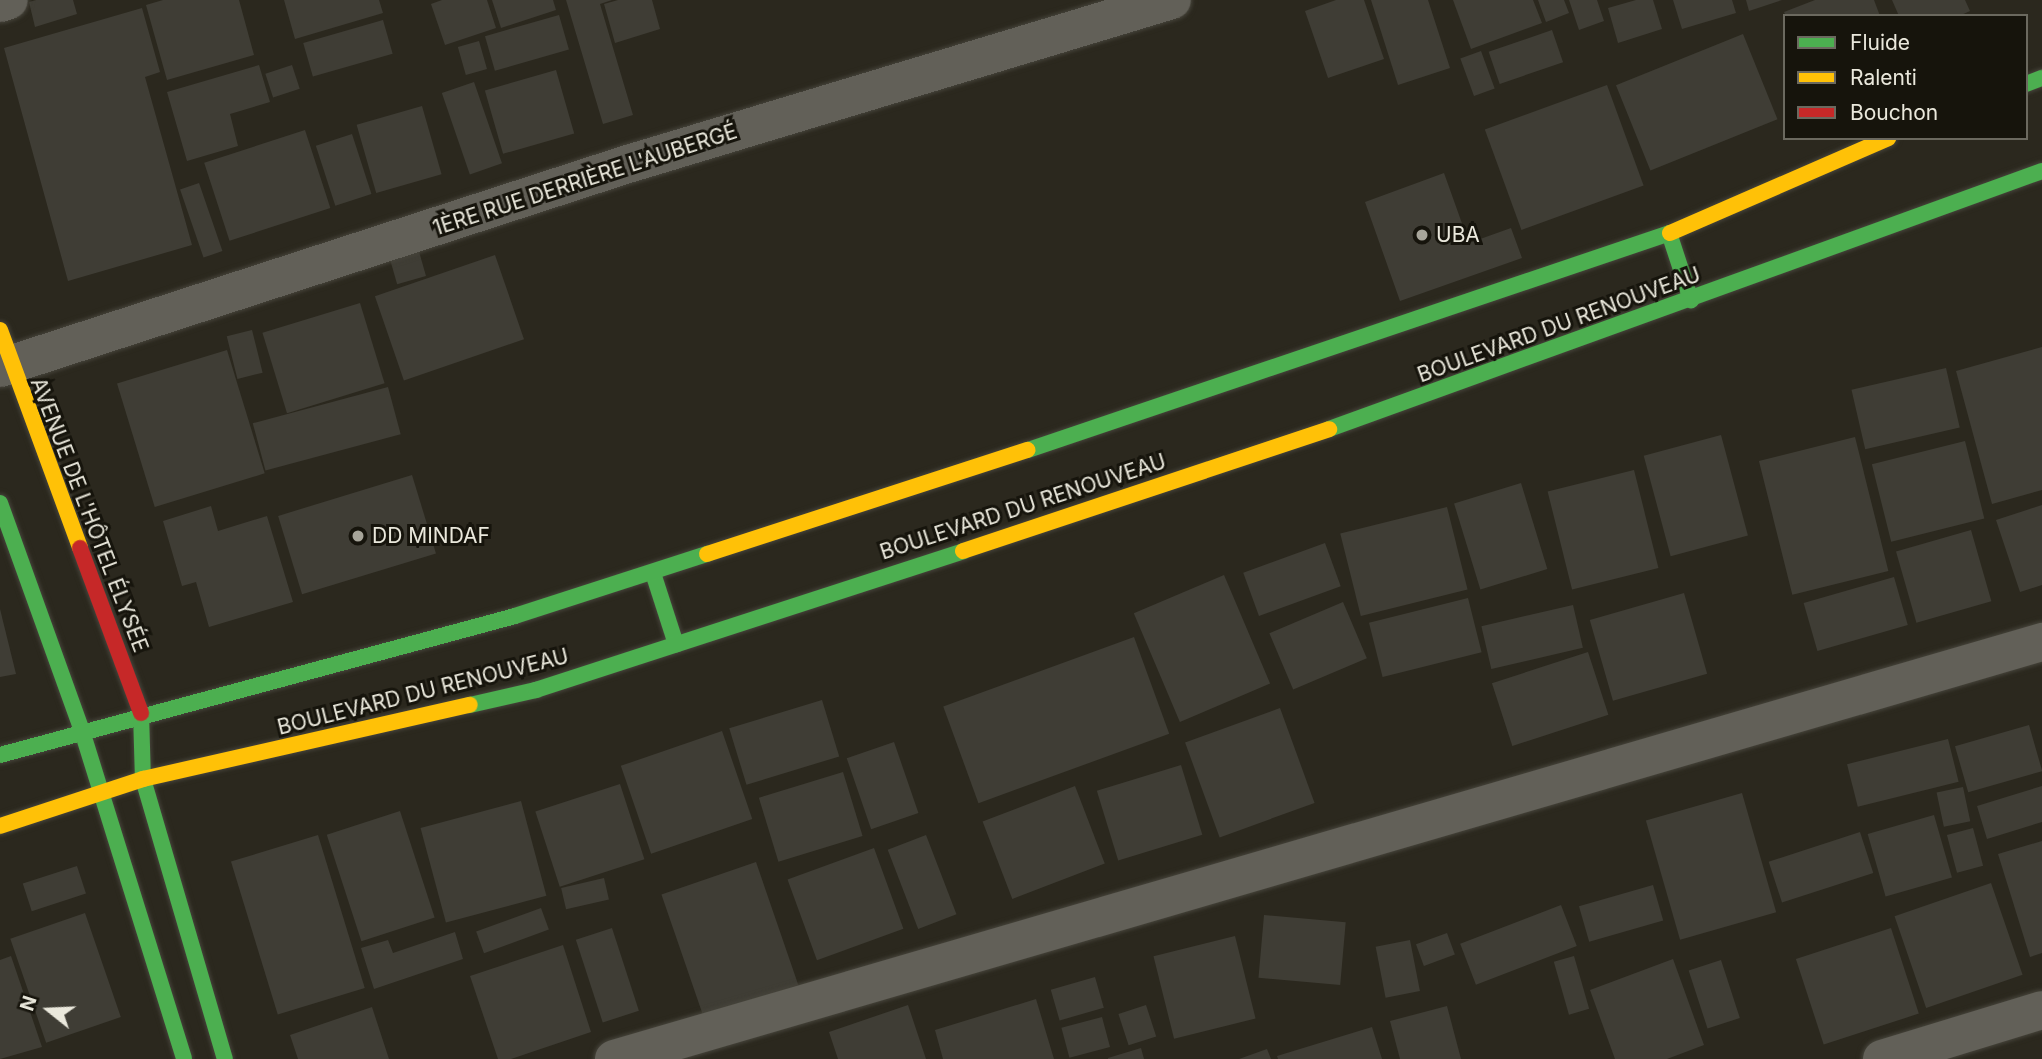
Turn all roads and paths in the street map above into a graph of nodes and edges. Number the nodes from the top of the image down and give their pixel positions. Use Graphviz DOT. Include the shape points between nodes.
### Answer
graph roads {
  1 [pos="9,0"];
  2 [pos="1172,0"];
  3 [pos="0,3"];
  4 [pos="1883,140"];
  5 [pos="2042,171"];
  6 [pos="1669,233"];
  7 [pos="1691,300"];
  8 [pos="4,355"];
  9 [pos="0,503"];
  10 [pos="653,573"];
  11 [pos="2042,642"];
  12 [pos="677,644"];
  13 [pos="141,713"];
  14 [pos="82,731"];
  15 [pos="0,755"];
  16 [pos="143,779"];
  17 [pos="101,795"];
  18 [pos="0,826"];
  19 [pos="2042,1010"];
  20 [pos="184,1059"];
  21 [pos="225,1059"];
  22 [pos="614,1059"];
  23 [pos="1882,1059"];
  1 -- 3 [label="street"];
  2 -- 8 [label="street, 1ÈRE RUE DERRIÈRE L'AUBERGÉ"];
  4 -- 6 [label="main road"];
  5 -- 7 [label="main road, BOULEVARD DU RENOUVEAU"];
  6 -- 7 [label="main road"];
  6 -- 10 [label="main road" via="1455,309"];
  7 -- 12 [label="main road, BOULEVARD DU RENOUVEAU" via="1281,447"];
  8 -- 13 [label="main road, AVENUE DE L'HÔTEL ÉLYSÉE"];
  9 -- 14 [label="main road"];
  10 -- 12 [label="main road"];
  10 -- 13 [label="main road" via="515,616"];
  11 -- 22 [label="street"];
  12 -- 16 [label="main road, BOULEVARD DU RENOUVEAU" via="536,690"];
  13 -- 14 [label="main road"];
  13 -- 16 [label="main road, AVENUE DE L'HÔTEL ÉLYSÉE"];
  14 -- 15 [label="main road"];
  14 -- 17 [label="main road"];
  16 -- 17 [label="main road, BOULEVARD DU RENOUVEAU"];
  16 -- 21 [label="main road, AVENUE DE L'HÔTEL ÉLYSÉE"];
  17 -- 18 [label="main road, BOULEVARD DU RENOUVEAU"];
  17 -- 20 [label="main road"];
  19 -- 23 [label="street"];
}
